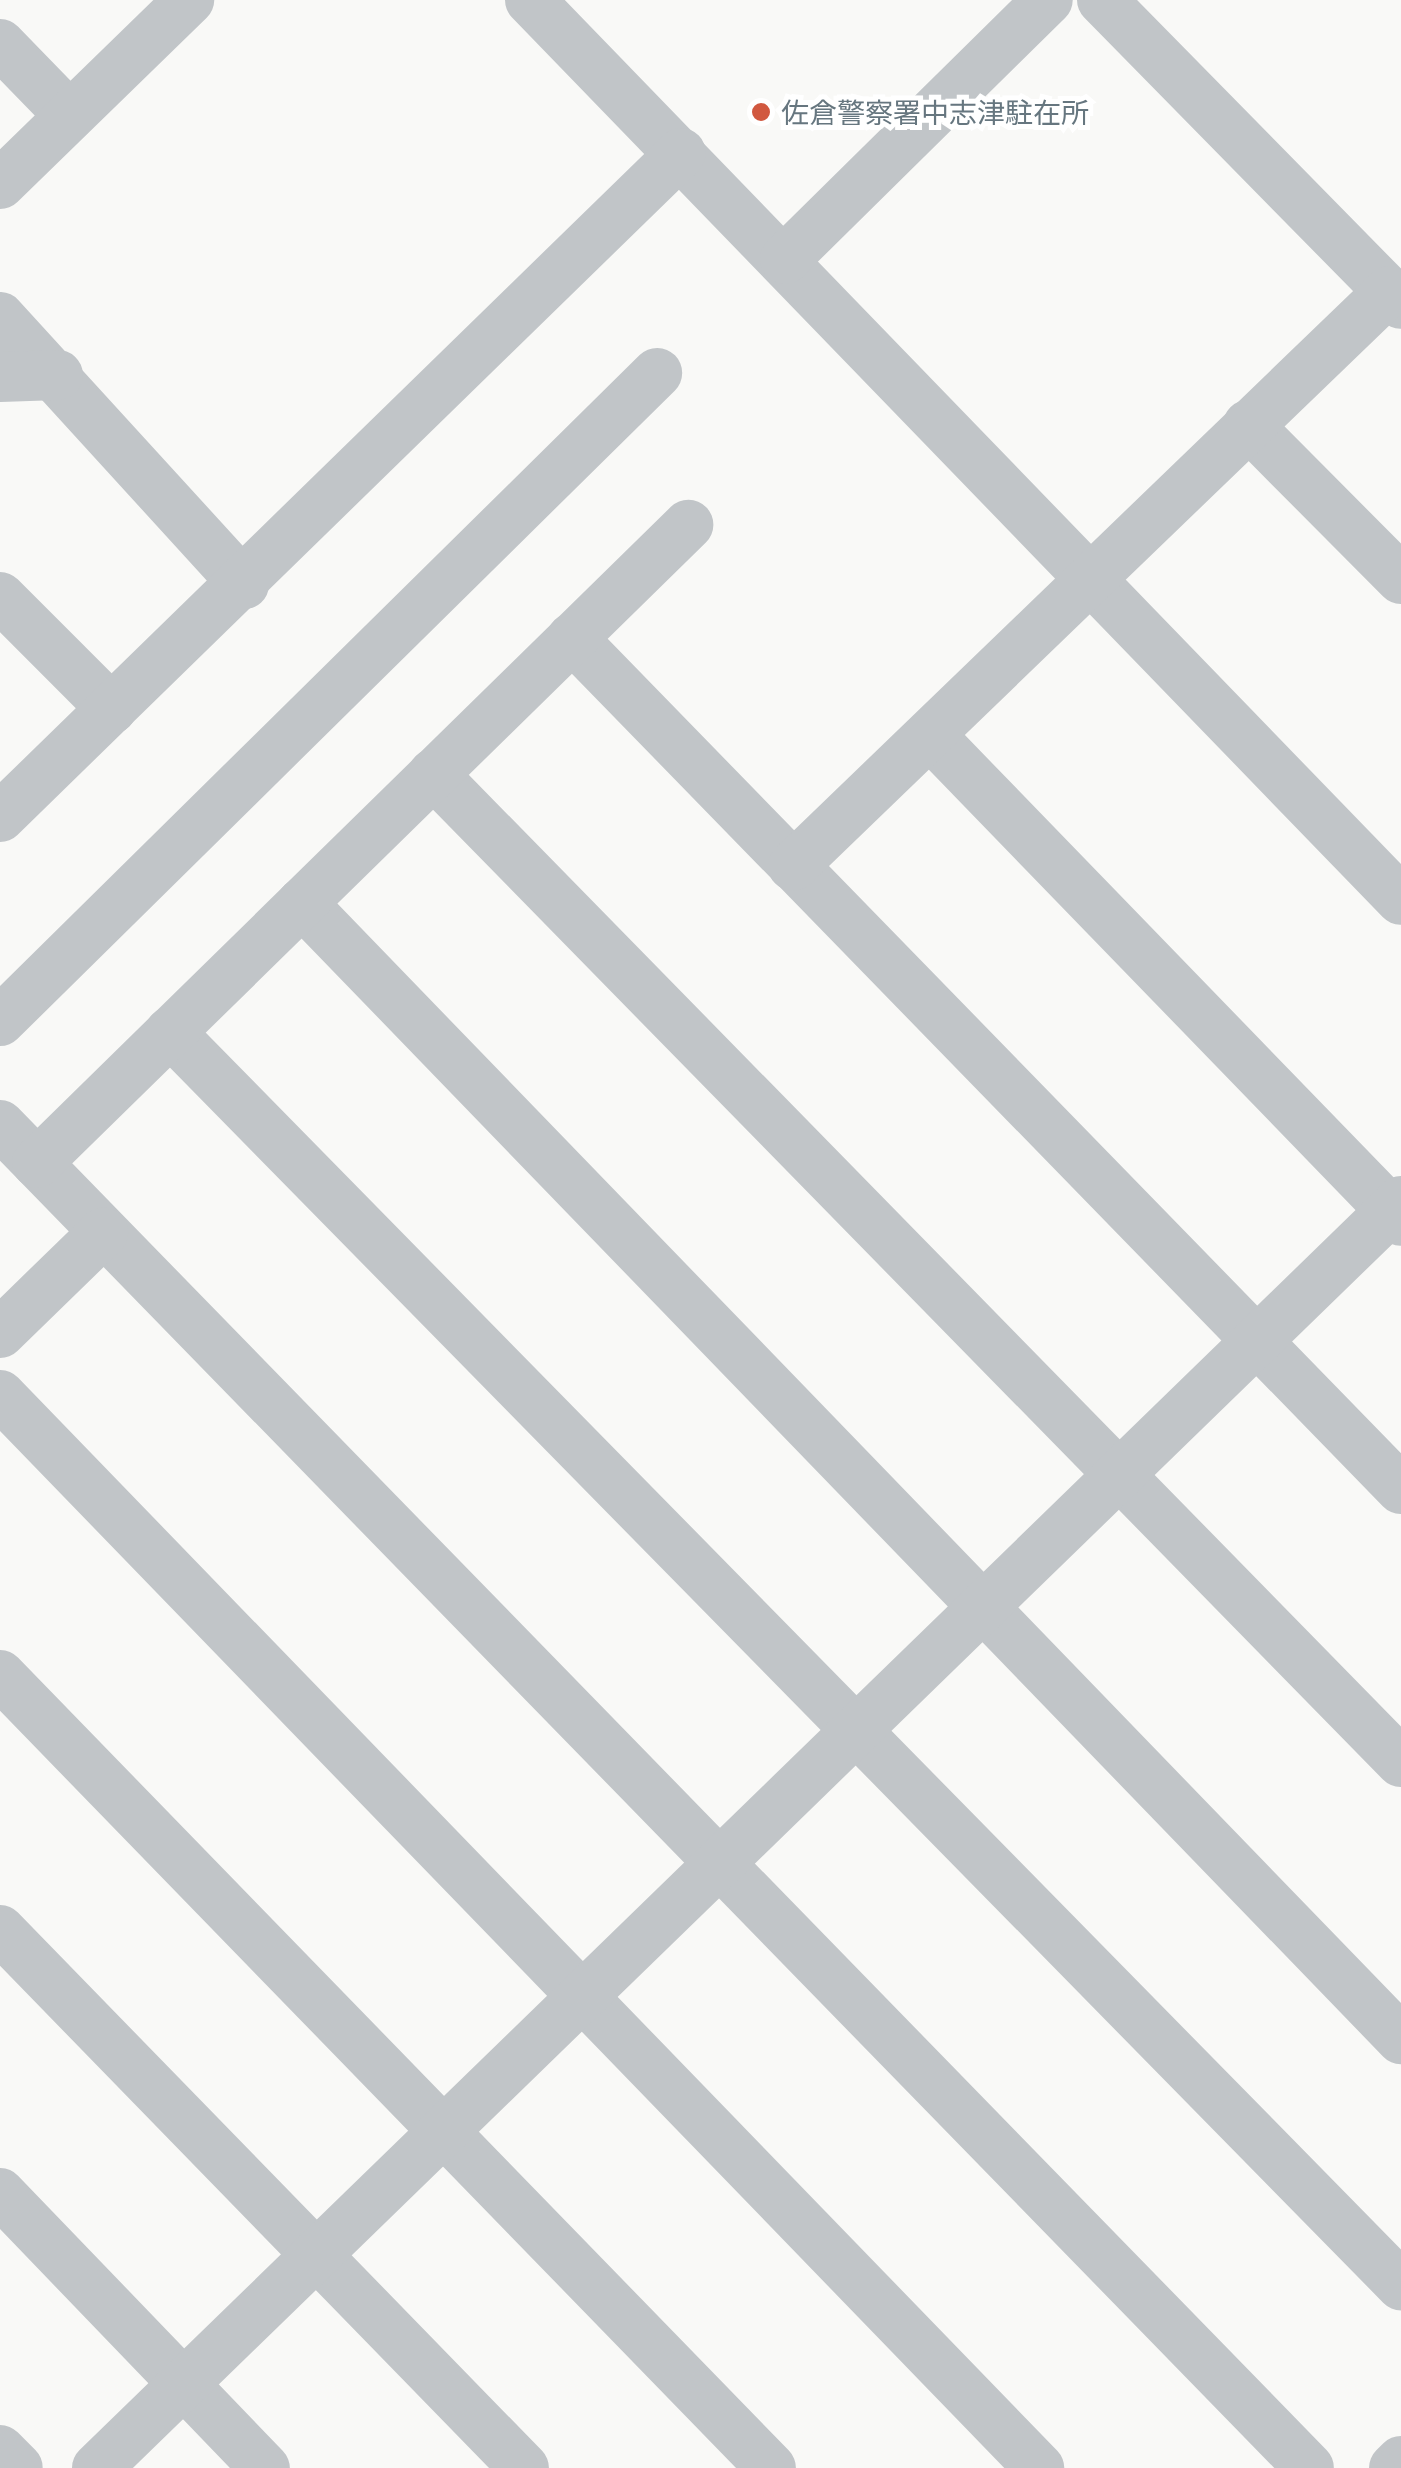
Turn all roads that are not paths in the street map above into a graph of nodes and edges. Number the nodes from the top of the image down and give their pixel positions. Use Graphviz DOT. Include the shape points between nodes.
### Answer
graph roads {
  1 [pos="189,0"];
  2 [pos="530,0"];
  3 [pos="1048,0"];
  4 [pos="1102,0"];
  5 [pos="0,44"];
  6 [pos="70,116"];
  7 [pos="681,153"];
  8 [pos="0,184"];
  9 [pos="784,259"];
  10 [pos="1395,298"];
  11 [pos="0,317"];
  12 [pos="657,373"];
  13 [pos="58,375"];
  14 [pos="0,377"];
  15 [pos="1248,424"];
  16 [pos="688,526"];
  17 [pos="1401,579"];
  18 [pos="1088,581"];
  19 [pos="244,584"];
  20 [pos="0,597"];
  21 [pos="572,638"];
  22 [pos="112,710"];
  23 [pos="931,736"];
  24 [pos="433,774"];
  25 [pos="0,817"];
  26 [pos="793,866"];
  27 [pos="1401,900"];
  28 [pos="302,903"];
  29 [pos="0,1022"];
  30 [pos="170,1032"];
  31 [pos="0,1125"];
  32 [pos="37,1163"];
  33 [pos="1398,1211"];
  34 [pos="103,1232"];
  35 [pos="0,1333"];
  36 [pos="1256,1341"];
  37 [pos="0,1395"];
  38 [pos="1120,1474"];
  39 [pos="1401,1489"];
  40 [pos="981,1609"];
  41 [pos="0,1674"];
  42 [pos="851,1735"];
  43 [pos="1401,1762"];
  44 [pos="718,1865"];
  45 [pos="0,1930"];
  46 [pos="578,2000"];
  47 [pos="1401,2039"];
  48 [pos="443,2132"];
  49 [pos="0,2193"];
  50 [pos="317,2254"];
  51 [pos="1401,2285"];
  52 [pos="183,2384"];
  53 [pos="0,2450"];
  54 [pos="1401,2461"];
  55 [pos="18,2468"];
  56 [pos="97,2468"];
  57 [pos="265,2468"];
  58 [pos="524,2468"];
  59 [pos="771,2468"];
  60 [pos="1039,2468"];
  61 [pos="1309,2468"];
  62 [pos="1394,2468"];
  1 -- 6 [label="street"];
  2 -- 7 [label="street"];
  3 -- 9 [label="street"];
  4 -- 10 [label="street"];
  5 -- 6 [label="street"];
  6 -- 8 [label="street"];
  7 -- 9 [label="street"];
  7 -- 19 [label="street"];
  9 -- 18 [label="street"];
  10 -- 15 [label="street"];
  11 -- 13 [label="street"];
  12 -- 29 [label="street"];
  13 -- 14 [label="street"];
  13 -- 19 [label="street"];
  15 -- 17 [label="street"];
  15 -- 18 [label="street"];
  16 -- 21 [label="street"];
  18 -- 23 [label="street"];
  18 -- 27 [label="street"];
  19 -- 22 [label="street"];
  20 -- 22 [label="street"];
  21 -- 24 [label="street"];
  21 -- 26 [label="street"];
  22 -- 25 [label="street"];
  23 -- 26 [label="street"];
  23 -- 33 [label="street"];
  24 -- 28 [label="street"];
  24 -- 38 [label="street"];
  26 -- 36 [label="street"];
  28 -- 30 [label="street"];
  28 -- 40 [label="street"];
  30 -- 32 [label="street"];
  30 -- 42 [label="street"];
  31 -- 32 [label="street"];
  32 -- 34 [label="street"];
  33 -- 36 [label="street"];
  34 -- 35 [label="street"];
  34 -- 44 [label="street"];
  36 -- 38 [label="street"];
  36 -- 39 [label="street"];
  37 -- 46 [label="street"];
  38 -- 40 [label="street"];
  38 -- 43 [label="street"];
  40 -- 42 [label="street"];
  40 -- 47 [label="street"];
  41 -- 48 [label="street"];
  42 -- 44 [label="street"];
  42 -- 51 [label="street"];
  44 -- 46 [label="street"];
  44 -- 61 [label="street"];
  45 -- 50 [label="street"];
  46 -- 48 [label="street"];
  46 -- 60 [label="street"];
  48 -- 50 [label="street"];
  48 -- 59 [label="street"];
  49 -- 52 [label="street"];
  50 -- 52 [label="street"];
  50 -- 58 [label="street"];
  52 -- 56 [label="street"];
  52 -- 57 [label="street"];
  53 -- 55 [label="street"];
  54 -- 62 [label="street"];
}
